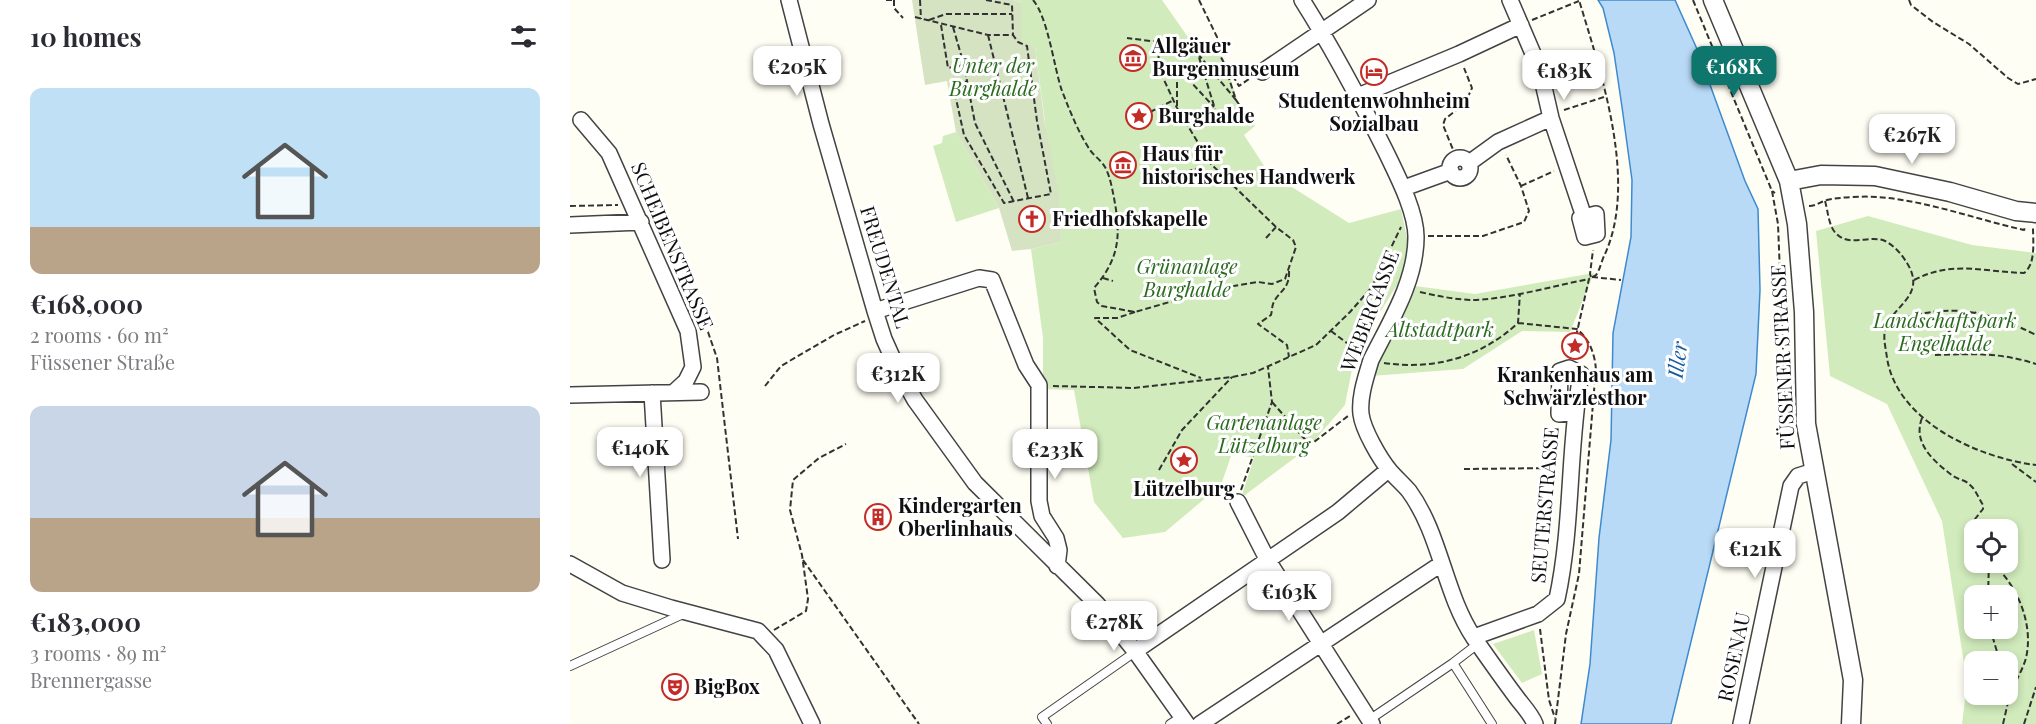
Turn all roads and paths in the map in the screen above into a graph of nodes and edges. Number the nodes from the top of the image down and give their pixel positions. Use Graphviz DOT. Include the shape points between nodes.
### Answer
graph roads {
  1 [pos="789,0"];
  2 [pos="886,0"];
  3 [pos="893,0"];
  4 [pos="920,0"];
  5 [pos="986,0"];
  6 [pos="1033,0"];
  7 [pos="1199,0"];
  8 [pos="1302,0"];
  9 [pos="1368,0"];
  10 [pos="1510,0"];
  11 [pos="1693,0"];
  12 [pos="1713,0"];
  13 [pos="1909,0"];
  14 [pos="1579,1"];
  15 [pos="1012,14"];
  16 [pos="915,17"];
  17 [pos="903,18"];
  18 [pos="921,19"];
  19 [pos="928,21"];
  20 [pos="1525,23"];
  21 [pos="941,24"];
  22 [pos="953,27"];
  23 [pos="1322,31"];
  24 [pos="988,35"];
  25 [pos="1013,35"];
  26 [pos="1127,38"];
  27 [pos="1459,54"];
  28 [pos="1224,63"];
  29 [pos="964,65"];
  30 [pos="1262,72"];
  31 [pos="2036,79"];
  32 [pos="968,81"];
  33 [pos="1239,86"];
  34 [pos="1358,96"];
  35 [pos="1605,96"];
  36 [pos="1173,100"];
  37 [pos="1236,100"];
  38 [pos="1177,108"];
  39 [pos="1150,112"];
  40 [pos="1555,115"];
  41 [pos="581,120"];
  42 [pos="1253,125"];
  43 [pos="1503,150"];
  44 [pos="1459,164"];
  45 [pos="1198,168"];
  46 [pos="1550,173"];
  47 [pos="1142,177"];
  48 [pos="1789,180"];
  49 [pos="1521,186"];
  50 [pos="1404,188"];
  51 [pos="1772,191"];
  52 [pos="1028,199"];
  53 [pos="1014,202"];
  54 [pos="634,205"];
  55 [pos="570,206"];
  56 [pos="1795,207"];
  57 [pos="1410,209"];
  58 [pos="2035,213"];
  59 [pos="641,222"];
  60 [pos="570,225"];
  61 [pos="1275,227"];
  62 [pos="1597,234"];
  63 [pos="1417,235"];
  64 [pos="1266,238"];
  65 [pos="1289,271"];
  66 [pos="1103,278"];
  67 [pos="1590,278"];
  68 [pos="1621,280"];
  69 [pos="1914,280"];
  70 [pos="1113,281"];
  71 [pos="1406,289"];
  72 [pos="1520,293"];
  73 [pos="1135,312"];
  74 [pos="1976,312"];
  75 [pos="875,313"];
  76 [pos="1518,323"];
  77 [pos="1888,324"];
  78 [pos="701,325"];
  79 [pos="1577,329"];
  80 [pos="1331,331"];
  81 [pos="2036,335"];
  82 [pos="1962,354"];
  83 [pos="1935,355"];
  84 [pos="1289,357"];
  85 [pos="1371,360"];
  86 [pos="2036,364"];
  87 [pos="1268,367"];
  88 [pos="1569,368"];
  89 [pos="1232,377"];
  90 [pos="1204,379"];
  91 [pos="1039,385"];
  92 [pos="765,386"];
  93 [pos="701,392"];
  94 [pos="652,393"];
  95 [pos="673,393"];
  96 [pos="570,395"];
  97 [pos="1272,402"];
  98 [pos="1361,414"];
  99 [pos="1922,417"];
  100 [pos="1792,426"];
  101 [pos="846,444"];
  102 [pos="2010,462"];
  103 [pos="2036,465"];
  104 [pos="1571,468"];
  105 [pos="1464,469"];
  106 [pos="1159,470"];
  107 [pos="1388,470"];
  108 [pos="1814,471"];
  109 [pos="2036,482"];
  110 [pos="1238,502"];
  111 [pos="1975,519"];
  112 [pos="738,539"];
  113 [pos="802,559"];
  114 [pos="1267,559"];
  115 [pos="662,560"];
  116 [pos="570,564"];
  117 [pos="1442,564"];
  118 [pos="1057,566"];
  119 [pos="2003,573"];
  120 [pos="687,612"];
  121 [pos="1538,614"];
  122 [pos="761,633"];
  123 [pos="1476,640"];
  124 [pos="1322,643"];
  125 [pos="1135,651"];
  126 [pos="1453,663"];
  127 [pos="570,666"];
  128 [pos="2018,677"];
  129 [pos="2036,687"];
  130 [pos="2008,705"];
  131 [pos="1179,722"];
  132 [pos="1371,722"];
  133 [pos="1556,722"];
  134 [pos="812,724"];
  135 [pos="919,724"];
  136 [pos="1047,724"];
  137 [pos="1200,724"];
  138 [pos="1492,724"];
  139 [pos="1535,724"];
  140 [pos="1741,724"];
  141 [pos="1851,724"];
  142 [pos="2003,724"];
  143 [pos="2024,724"];
  1 -- 75 [label="street, FREUDENTAL"];
  2 -- 3 [label="path"];
  3 -- 17 [label="path" via="894,8"];
  4 -- 18 [label="path"];
  5 -- 15 [label="path" via="1012,5"];
  6 -- 66 [label="path" via="1078,129 1105,167 1111,184 1119,234"];
  7 -- 28 [label="path" via="1217,37 1216,48"];
  8 -- 23 [label="street, WEBERGASSE"];
  9 -- 23 [label="street"];
  10 -- 20 [label="street"];
  11 -- 51 [label="path"];
  12 -- 48 [label="street, FÜSSENER STRASSE"];
  13 -- 31 [label="path" via="2008,78 2018,84"];
  14 -- 20 [label="path"];
  14 -- 35 [label="path"];
  15 -- 19 [label="path" via="946,14"];
  15 -- 25 [label="path"];
  16 -- 18 [label="path"];
  18 -- 19 [label="path"];
  19 -- 21 [label="path"];
  20 -- 27 [label="street"];
  20 -- 40 [label="street"];
  21 -- 22 [label="path"];
  21 -- 29 [label="path" via="948,68"];
  22 -- 24 [label="path"];
  22 -- 29 [label="path"];
  23 -- 30 [label="street"];
  23 -- 34 [label="street, WEBERGASSE"];
  24 -- 25 [label="path"];
  24 -- 52 [label="path"];
  25 -- 52 [label="path" via="1027,46 1036,121 1051,194"];
  26 -- 36 [label="path" via="1158,42 1159,69"];
  27 -- 34 [label="street"];
  27 -- 44 [label="path" via="1472,88 1465,104 1443,125"];
  28 -- 33 [label="path"];
  28 -- 37 [label="path"];
  29 -- 32 [label="path"];
  32 -- 53 [label="path" via="975,123"];
  32 -- 53 [label="path" via="953,85 964,135 1004,203"];
  34 -- 50 [label="street, WEBERGASSE"];
  35 -- 40 [label="path"];
  35 -- 67 [label="path" via="1617,154 1619,188 1612,238 1596,274"];
  36 -- 38 [label="path"];
  36 -- 39 [label="path"];
  37 -- 38 [label="path" via="1198,54 1215,109 1178,67"];
  37 -- 42 [label="path"];
  38 -- 61 [label="path" via="1211,164"];
  40 -- 44 [label="street"];
  40 -- 62 [label="street" via="1584,217 1596,214"];
  41 -- 54 [label="street, SCHEIBENSTRASSE" via="609,153"];
  43 -- 49 [label="path"];
  44 -- 50 [label="street"];
  45 -- 47 [label="path"];
  46 -- 49 [label="path"];
  48 -- 56 [label="street, FÜSSENER STRASSE"];
  48 -- 58 [label="street" via="1821,175 1875,176"];
  49 -- 63 [label="path" via="1529,212 1524,222 1483,236"];
  50 -- 57 [label="street, WEBERGASSE"];
  51 -- 56 [label="path"];
  51 -- 100 [label="path" via="1778,224 1785,397"];
  52 -- 53 [label="path"];
  54 -- 55 [label="path"];
  54 -- 59 [label="street, SCHEIBENSTRASSE"];
  56 -- 108 [label="street, FÜSSENER STRASSE" via="1804,312 1806,424"];
  57 -- 63 [label="street, WEBERGASSE"];
  57 -- 80 [label="path" via="1372,287"];
  58 -- 69 [label="path" via="2033,260 2027,271 1948,270"];
  58 -- 69 [label="path" via="2024,230 1947,208 1876,196 1826,201 1835,233 1844,239 1878,239 1893,246"];
  59 -- 60 [label="street"];
  59 -- 95 [label="street, SCHEIBENSTRASSE" via="691,344 693,367"];
  61 -- 64 [label="path"];
  61 -- 65 [label="path" via="1296,247"];
  62 -- 67 [label="path"];
  63 -- 71 [label="street, WEBERGASSE"];
  65 -- 73 [label="path" via="1279,283 1215,289"];
  65 -- 84 [label="path" via="1289,280 1274,302 1271,315 1257,324 1287,345"];
  66 -- 70 [label="path"];
  66 -- 73 [label="path" via="1094,288 1097,302"];
  67 -- 68 [label="path"];
  67 -- 72 [label="path"];
  67 -- 79 [label="path"];
  69 -- 77 [label="path" via="1906,301"];
  71 -- 72 [label="path" via="1472,300"];
  71 -- 85 [label="street, WEBERGASSE"];
  72 -- 76 [label="path"];
  73 -- 90 [label="path" via="1117,318 1095,318 1130,350"];
  74 -- 77 [label="path" via="1922,313"];
  74 -- 81 [label="path" via="2001,318"];
  74 -- 82 [label="path" via="1938,338"];
  75 -- 91 [label="street" via="979,278 992,280 1026,365"];
  75 -- 92 [label="path" via="781,366"];
  75 -- 118 [label="street, FREUDENTAL" via="897,368 928,419 975,483"];
  76 -- 79 [label="path"];
  76 -- 85 [label="path" via="1483,348 1454,360 1410,366"];
  77 -- 99 [label="path" via="1885,347 1893,378"];
  78 -- 112 [label="path" via="708,332 717,358"];
  79 -- 88 [label="path"];
  79 -- 133 [label="path" via="1596,360 1595,393 1579,574 1566,634"];
  80 -- 84 [label="path" via="1316,345"];
  80 -- 85 [label="path"];
  82 -- 83 [label="path"];
  82 -- 86 [label="path" via="2000,355"];
  84 -- 87 [label="path"];
  85 -- 98 [label="street, WEBERGASSE"];
  87 -- 89 [label="path"];
  87 -- 97 [label="path"];
  88 -- 104 [label="street, SEUTERSTRASSE" via="1581,374"];
  89 -- 90 [label="path"];
  89 -- 106 [label="path" via="1182,430"];
  90 -- 91 [label="path" via="1134,388"];
  91 -- 118 [label="street" via="1039,501 1042,516 1056,538"];
  93 -- 95 [label="street"];
  94 -- 95 [label="street"];
  94 -- 96 [label="street"];
  94 -- 115 [label="street"];
  97 -- 98 [label="path" via="1310,445 1346,417"];
  97 -- 110 [label="path"];
  98 -- 107 [label="street, WEBERGASSE"];
  99 -- 102 [label="path" via="1931,426"];
  99 -- 111 [label="path" via="1920,438 1929,456 1972,486 1983,505"];
  101 -- 113 [label="path" via="819,458 793,480 790,510"];
  102 -- 103 [label="path"];
  102 -- 109 [label="path"];
  104 -- 105 [label="path"];
  104 -- 121 [label="street, SEUTERSTRASSE" via="1564,568 1557,599"];
  107 -- 114 [label="street" via="1338,512"];
  107 -- 117 [label="street, WEBERGASSE" via="1409,492"];
  108 -- 140 [label="street, ROSENAU" via="1798,476 1791,486"];
  108 -- 141 [label="street, FÜSSENER STRASSE" via="1853,680"];
  110 -- 114 [label="street"];
  113 -- 122 [label="path" via="806,612"];
  113 -- 135 [label="path"];
  114 -- 124 [label="street"];
  114 -- 125 [label="street"];
  116 -- 120 [label="street" via="622,593"];
  117 -- 123 [label="street, WEBERGASSE"];
  117 -- 124 [label="street"];
  118 -- 125 [label="street, FREUDENTAL" via="1097,604"];
  119 -- 128 [label="path" via="2014,587 2027,625 2026,660"];
  120 -- 122 [label="street"];
  120 -- 127 [label="lane"];
  121 -- 123 [label="street, SEUTERSTRASSE"];
  121 -- 133 [label="path" via="1549,700"];
  122 -- 134 [label="street" via="776,650"];
  123 -- 126 [label="lane"];
  123 -- 139 [label="street, WEBERGASSE"];
  124 -- 132 [label="street"];
  124 -- 137 [label="street"];
  125 -- 131 [label="street, FREUDENTAL"];
  125 -- 136 [label="lane" via="1042,717"];
  126 -- 132 [label="lane"];
  126 -- 138 [label="lane"];
  129 -- 143 [label="path"];
  130 -- 142 [label="path"];
}
